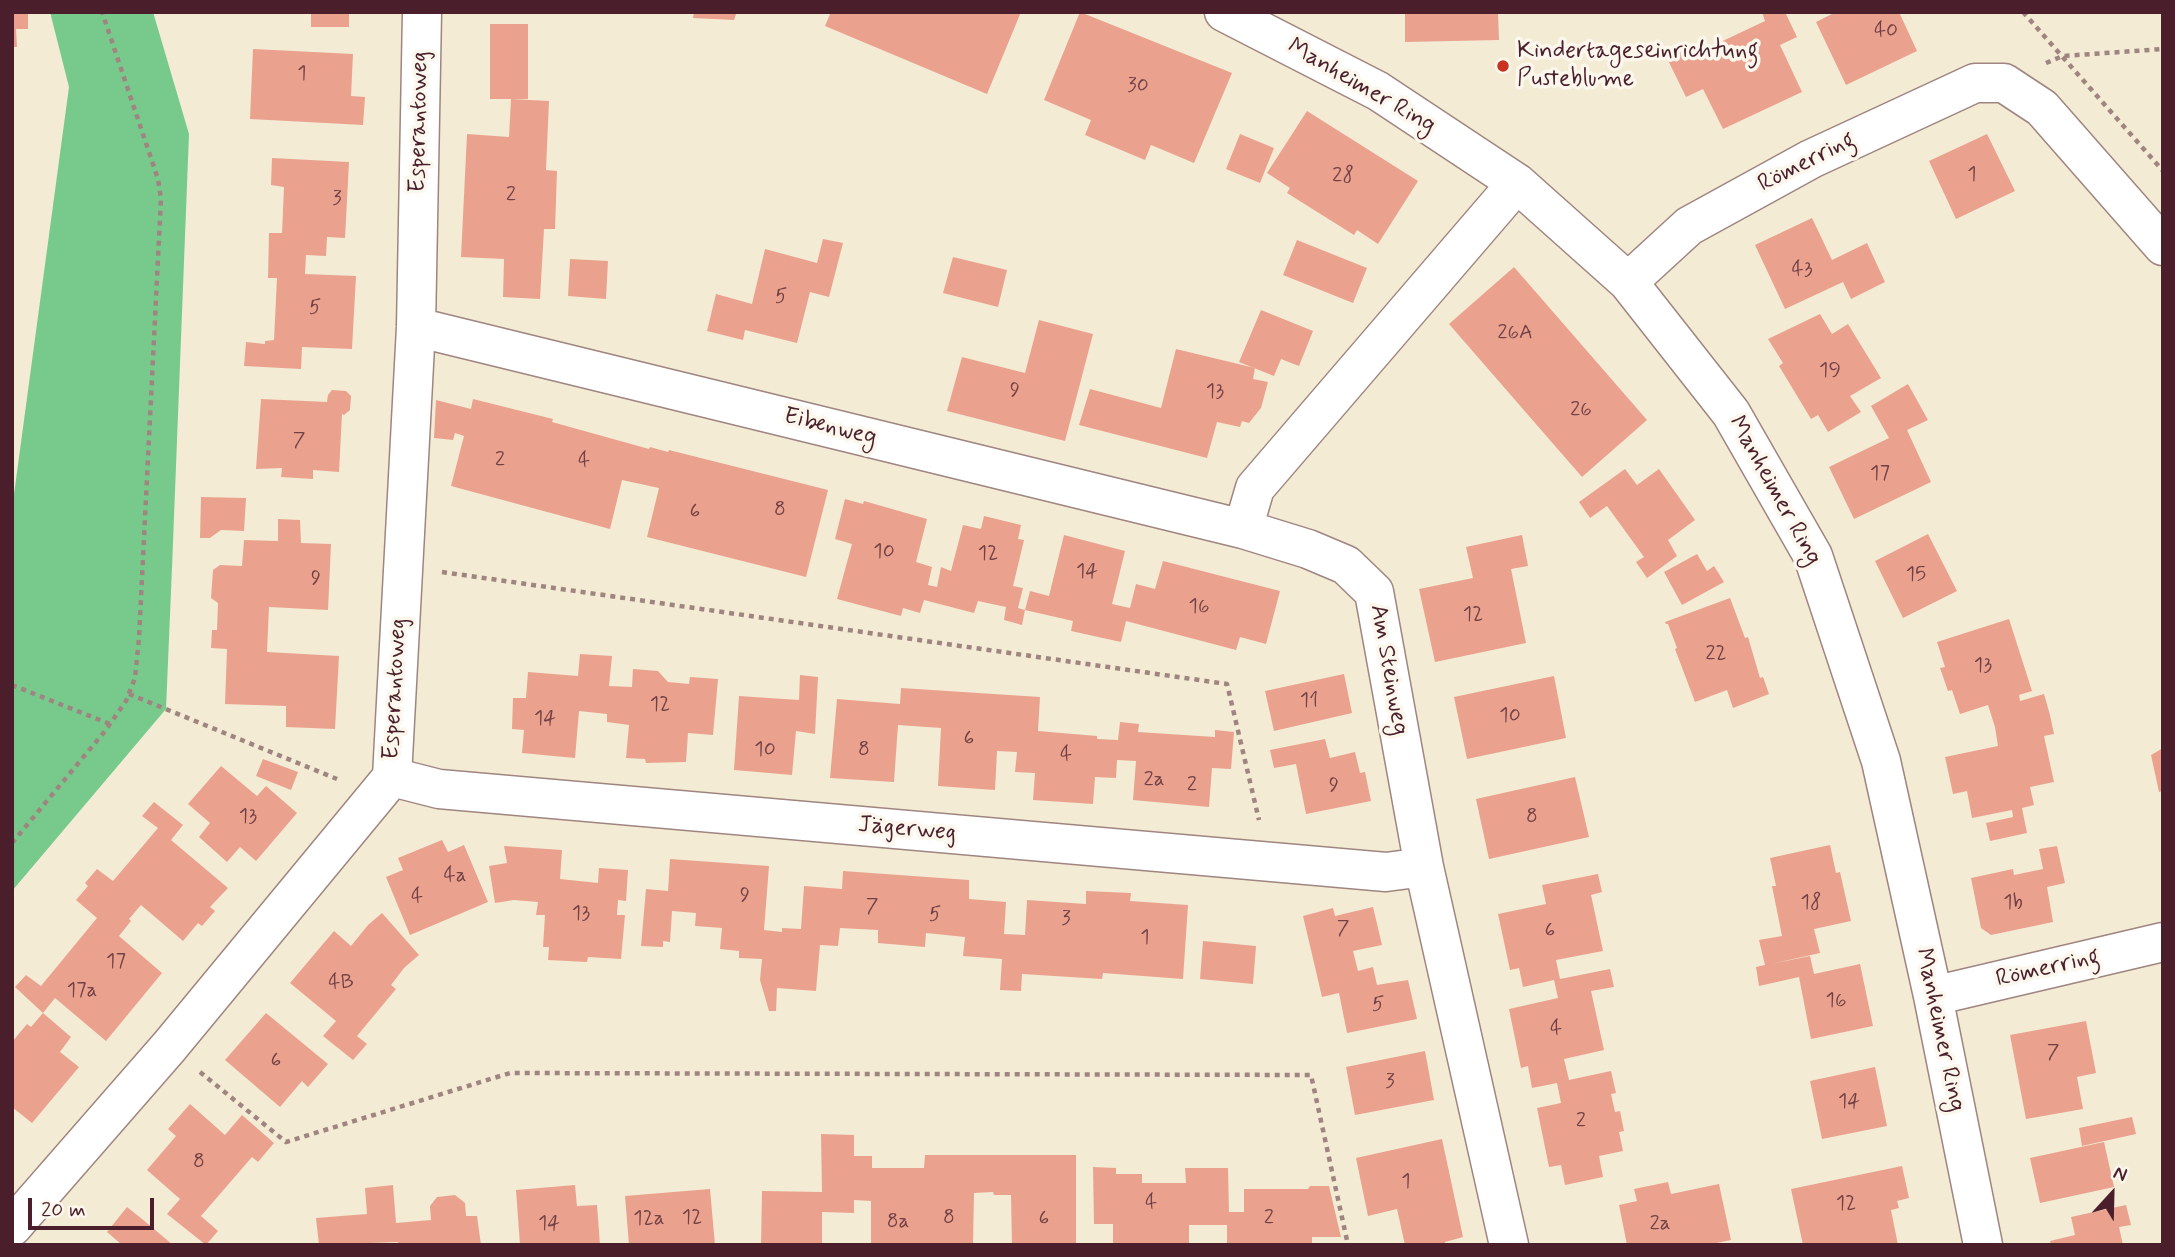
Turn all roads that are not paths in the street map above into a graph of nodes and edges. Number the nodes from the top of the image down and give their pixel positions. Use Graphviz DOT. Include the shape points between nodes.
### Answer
graph roads {
  1 [pos="422,12"];
  2 [pos="1224,12"];
  3 [pos="1517,183"];
  4 [pos="2163,246"];
  5 [pos="1628,282"];
  6 [pos="416,327"];
  7 [pos="1243,529"];
  8 [pos="384,786"];
  9 [pos="1424,867"];
  10 [pos="2163,942"];
  11 [pos="1933,996"];
  12 [pos="12,1227"];
  13 [pos="1509,1245"];
  14 [pos="1983,1245"];
  1 -- 6 [label="street, Esperantoweg"];
  2 -- 3 [label="street, Manheimer Ring" via="1378,91"];
  3 -- 5 [label="street, Manheimer Ring"];
  3 -- 7 [label="street" via="1255,488"];
  4 -- 5 [label="street, Römerring" via="2042,108 2004,83 1975,83 1811,159 1689,226"];
  5 -- 11 [label="street, Manheimer Ring" via="1731,413 1813,556 1881,761"];
  6 -- 7 [label="street, Eibenweg"];
  6 -- 8 [label="street, Esperantoweg" via="403,567"];
  7 -- 9 [label="street, Am Steinweg" via="1346,565 1374,592"];
  8 -- 9 [label="street, Jägerweg" via="1386,872"];
  8 -- 12 [label="street, Esperantoweg" via="169,1047"];
  9 -- 13 [label="street, Am Steinweg"];
  10 -- 11 [label="street, Römerring"];
  11 -- 14 [label="street, Manheimer Ring"];
}
